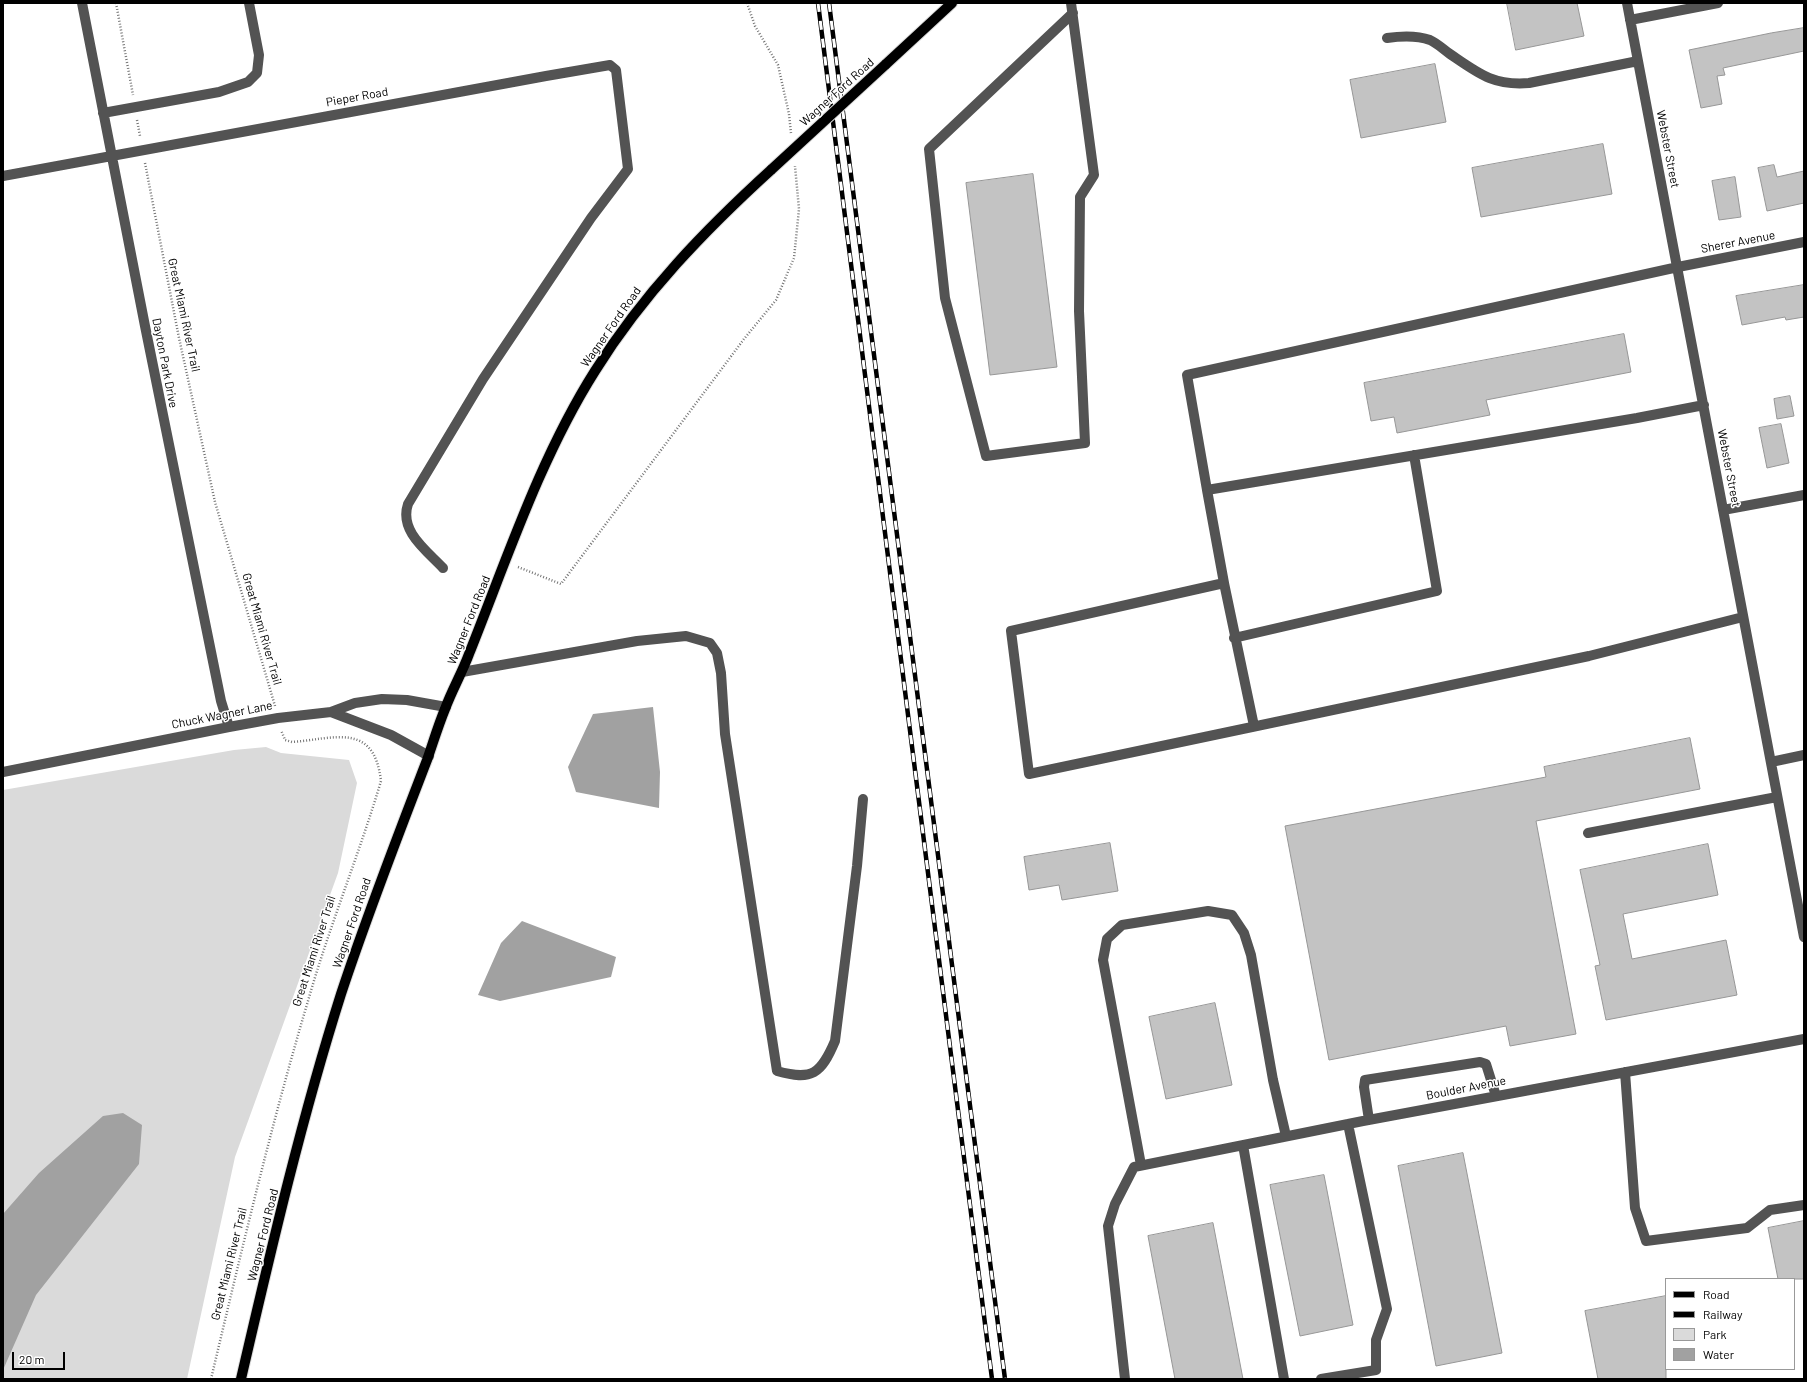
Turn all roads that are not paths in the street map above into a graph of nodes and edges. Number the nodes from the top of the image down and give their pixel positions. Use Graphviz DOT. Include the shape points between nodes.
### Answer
graph roads {
  1 [pos="82,3"];
  2 [pos="249,3"];
  3 [pos="952,3"];
  4 [pos="1627,3"];
  5 [pos="1718,3"];
  6 [pos="1072,8"];
  7 [pos="1630,20"];
  8 [pos="1387,38"];
  9 [pos="1638,61"];
  10 [pos="103,113"];
  11 [pos="111,156"];
  12 [pos="3,176"];
  13 [pos="1804,242"];
  14 [pos="1678,267"];
  15 [pos="1704,406"];
  16 [pos="1414,455"];
  17 [pos="1207,490"];
  18 [pos="1804,495"];
  19 [pos="1723,510"];
  20 [pos="443,568"];
  21 [pos="1224,583"];
  22 [pos="1743,616"];
  23 [pos="1234,638"];
  24 [pos="462,672"];
  25 [pos="446,706"];
  26 [pos="331,712"];
  27 [pos="1254,726"];
  28 [pos="229,727"];
  29 [pos="1804,755"];
  30 [pos="429,756"];
  31 [pos="1770,762"];
  32 [pos="3,772"];
  33 [pos="1777,797"];
  34 [pos="863,799"];
  35 [pos="1588,833"];
  36 [pos="1804,937"];
  37 [pos="1804,1039"];
  38 [pos="1625,1072"];
  39 [pos="1496,1096"];
  40 [pos="1370,1120"];
  41 [pos="1348,1124"];
  42 [pos="1286,1136"];
  43 [pos="1243,1145"];
  44 [pos="1138,1166"];
  45 [pos="1804,1205"];
  46 [pos="240,1379"];
  47 [pos="1125,1379"];
  48 [pos="1284,1379"];
  49 [pos="1321,1379"];
  1 -- 10 [label="street, Dayton Park Drive"];
  2 -- 10 [label="street" via="259,55 257,73 248,82 219,92"];
  3 -- 24 [label="main road, Wagner Ford Road, bridge" via="682,256 627,323 594,372 562,429"];
  4 -- 7 [label="street, Webster Street"];
  5 -- 7 [label="street"];
  6 -- 6 [label="street" via="1094,175 1080,197 1079,312 1085,443 986,456 945,298 929,149"];
  7 -- 9 [label="street, Webster Street"];
  8 -- 9 [label="street" via="1405,36 1430,40 1485,77 1501,83 1529,83"];
  9 -- 14 [label="street, Webster Street"];
  10 -- 11 [label="street, Dayton Park Drive"];
  11 -- 12 [label="street, Pieper Road"];
  11 -- 20 [label="street, Pieper Road" via="610,65 616,70 628,169 591,218 483,379 408,504 406,524 413,536"];
  11 -- 28 [label="street, Dayton Park Drive" via="221,701"];
  13 -- 14 [label="street, Sherer Avenue"];
  14 -- 15 [label="street, Webster Street"];
  14 -- 17 [label="street, Sherer Avenue" via="1187,375"];
  15 -- 16 [label="street"];
  15 -- 19 [label="street, Webster Street"];
  16 -- 17 [label="street"];
  16 -- 23 [label="street" via="1437,591"];
  17 -- 21 [label="street"];
  18 -- 19 [label="street"];
  19 -- 22 [label="street, Webster Street"];
  21 -- 23 [label="street"];
  21 -- 27 [label="street" via="1011,631 1029,774"];
  22 -- 27 [label="street" via="1589,656"];
  22 -- 31 [label="street, Webster Street"];
  23 -- 27 [label="street"];
  24 -- 25 [label="main road, Wagner Ford Road"];
  24 -- 34 [label="street" via="651,640 686,636 710,643 717,653 721,673 725,734 777,1071 794,1076 809,1075 820,1067 828,1058 834,1041 857,866"];
  25 -- 26 [label="street, Chuck Wagner Lane" via="382,699 355,703"];
  25 -- 30 [label="main road, Wagner Ford Road"];
  26 -- 28 [label="street, Chuck Wagner Lane"];
  26 -- 30 [label="street" via="391,735"];
  28 -- 32 [label="street, Chuck Wagner Lane"];
  29 -- 31 [label="street"];
  30 -- 46 [label="main road, Wagner Ford Road" via="376,891 341,996 292,1170"];
  31 -- 33 [label="street, Webster Street"];
  33 -- 35 [label="street"];
  33 -- 36 [label="street, Webster Street"];
  37 -- 38 [label="street, Boulder Avenue"];
  38 -- 39 [label="street, Boulder Avenue"];
  38 -- 45 [label="street" via="1635,1208 1646,1241 1747,1228 1770,1210"];
  39 -- 40 [label="street, Boulder Avenue"];
  39 -- 40 [label="street" via="1486,1064 1480,1062 1366,1080 1364,1086"];
  40 -- 41 [label="street, Boulder Avenue"];
  41 -- 42 [label="street, Boulder Avenue"];
  41 -- 49 [label="street" via="1387,1309 1376,1340 1376,1370"];
  42 -- 43 [label="street, Boulder Avenue"];
  42 -- 44 [label="street" via="1273,1080 1252,955 1244,933 1232,916 1208,911 1122,924 1107,940 1103,960"];
  43 -- 44 [label="street, Boulder Avenue"];
  43 -- 48 [label="street"];
  44 -- 47 [label="street" via="1115,1204 1108,1226"];
}
